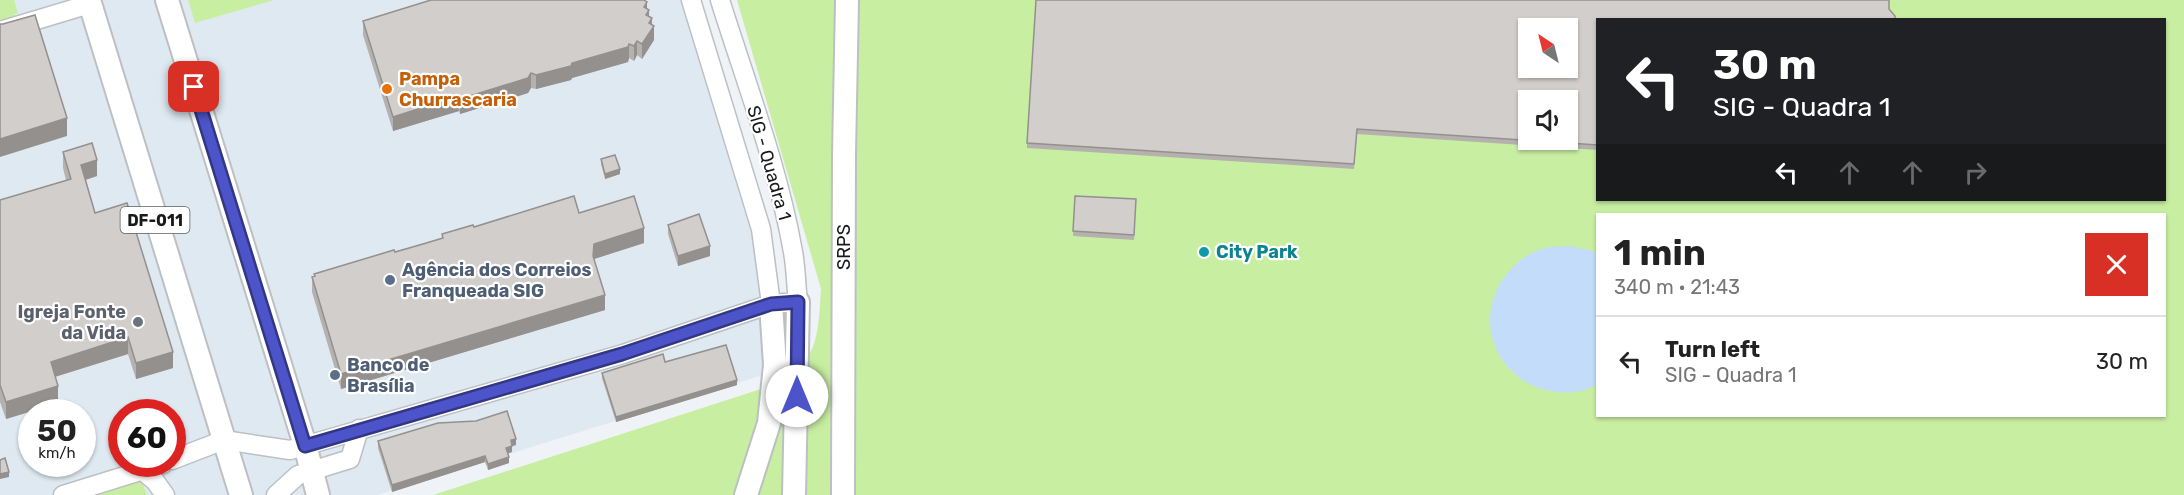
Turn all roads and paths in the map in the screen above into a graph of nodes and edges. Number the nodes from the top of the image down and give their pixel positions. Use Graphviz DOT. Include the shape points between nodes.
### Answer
graph roads {
  1 [pos="167,0"];
  2 [pos="691,0"];
  3 [pos="720,0"];
  4 [pos="847,0"];
  5 [pos="89,2"];
  6 [pos="0,31"];
  7 [pos="798,302"];
  8 [pos="771,304"];
  9 [pos="359,429"];
  10 [pos="224,440"];
  11 [pos="298,448"];
  12 [pos="186,455"];
  13 [pos="312,471"];
  14 [pos="123,477"];
  15 [pos="150,477"];
  16 [pos="63,495"];
  17 [pos="165,495"];
  18 [pos="241,495"];
  19 [pos="276,495"];
  20 [pos="318,495"];
  21 [pos="746,495"];
  22 [pos="794,495"];
  23 [pos="843,495"];
  1 -- 11 [label="main road"];
  2 -- 8 [label="street, SIG - Quadra 1" via="761,229"];
  3 -- 7 [label="street, SIG - Quadra 1" via="786,219"];
  4 -- 23 [label="main road, SRPS"];
  5 -- 6 [label="street"];
  5 -- 10 [label="main road, DF-011"];
  7 -- 8 [label="street"];
  7 -- 22 [label="main road"];
  8 -- 9 [label="street" via="622,354"];
  8 -- 21 [label="main road" via="775,365 769,423"];
  9 -- 11 [label="street"];
  9 -- 13 [label="street" via="350,459"];
  10 -- 11 [label="street"];
  10 -- 12 [label="street"];
  10 -- 18 [label="main road, DF-011"];
  11 -- 13 [label="main road"];
  13 -- 19 [label="street" via="298,475"];
  13 -- 20 [label="main road"];
  14 -- 16 [label="street"];
  15 -- 17 [label="street"];
}
